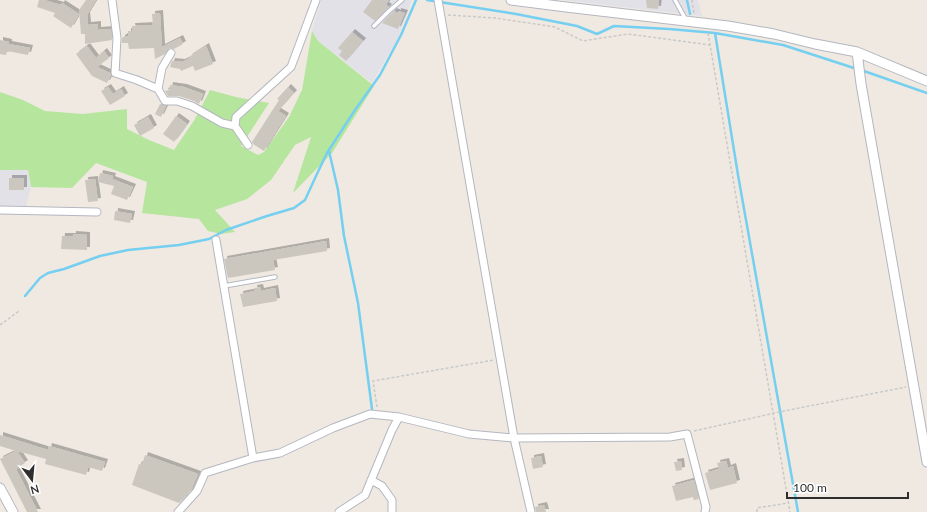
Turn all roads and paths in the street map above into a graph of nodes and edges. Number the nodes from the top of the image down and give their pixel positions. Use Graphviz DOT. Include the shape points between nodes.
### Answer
graph roads {
  1 [pos="112,0"];
  2 [pos="316,0"];
  3 [pos="402,0"];
  4 [pos="511,0"];
  5 [pos="675,0"];
  6 [pos="692,0"];
  7 [pos="439,3"];
  8 [pos="566,4"];
  9 [pos="441,14"];
  10 [pos="691,22"];
  11 [pos="374,26"];
  12 [pos="708,32"];
  13 [pos="710,45"];
  14 [pos="171,53"];
  15 [pos="857,57"];
  16 [pos="927,81"];
  17 [pos="158,89"];
  18 [pos="235,126"];
  19 [pos="248,145"];
  20 [pos="0,210"];
  21 [pos="97,212"];
  22 [pos="216,240"];
  23 [pos="275,277"];
  24 [pos="224,286"];
  25 [pos="19,311"];
  26 [pos="0,325"];
  27 [pos="500,359"];
  28 [pos="914,386"];
  29 [pos="377,407"];
  30 [pos="772,413"];
  31 [pos="399,417"];
  32 [pos="687,434"];
  33 [pos="514,438"];
  34 [pos="253,458"];
  35 [pos="927,462"];
  36 [pos="371,480"];
  37 [pos="0,488"];
  38 [pos="788,503"];
  39 [pos="13,512"];
  40 [pos="178,512"];
  41 [pos="338,512"];
  42 [pos="392,512"];
  43 [pos="531,512"];
  44 [pos="705,512"];
  45 [pos="757,512"];
  46 [pos="790,512"];
  1 -- 17 [label="street" via="117,38 115,73"];
  2 -- 18 [label="street" via="291,67 236,118"];
  3 -- 11 [label="lane"];
  4 -- 8 [label="street"];
  5 -- 10 [label="lane"];
  6 -- 10 [label="path"];
  7 -- 9 [label="street"];
  8 -- 10 [label="street"];
  9 -- 13 [label="path" via="555,26 583,41 628,34"];
  9 -- 27 [label="street"];
  10 -- 15 [label="street" via="774,34"];
  12 -- 13 [label="path"];
  13 -- 30 [label="path"];
  14 -- 17 [label="street" via="162,68"];
  15 -- 16 [label="street"];
  15 -- 28 [label="street"];
  17 -- 18 [label="street" via="165,101 177,101 192,106 222,123"];
  18 -- 19 [label="street"];
  20 -- 21 [label="street"];
  22 -- 24 [label="street"];
  23 -- 24 [label="lane"];
  24 -- 34 [label="street"];
  25 -- 26 [label="path"];
  27 -- 29 [label="path" via="373,380"];
  27 -- 33 [label="street"];
  28 -- 30 [label="path"];
  28 -- 35 [label="street"];
  30 -- 32 [label="path"];
  30 -- 38 [label="path"];
  31 -- 33 [label="street" via="469,434"];
  31 -- 34 [label="street" via="370,414 280,453"];
  31 -- 36 [label="street"];
  32 -- 33 [label="street" via="670,437"];
  32 -- 44 [label="street" via="706,507"];
  33 -- 43 [label="street"];
  34 -- 40 [label="street" via="205,473 197,491"];
  36 -- 41 [label="street" via="365,495"];
  36 -- 42 [label="street" via="382,486 392,500"];
  37 -- 39 [label="street"];
  38 -- 45 [label="path" via="756,508"];
  38 -- 46 [label="path"];
}
